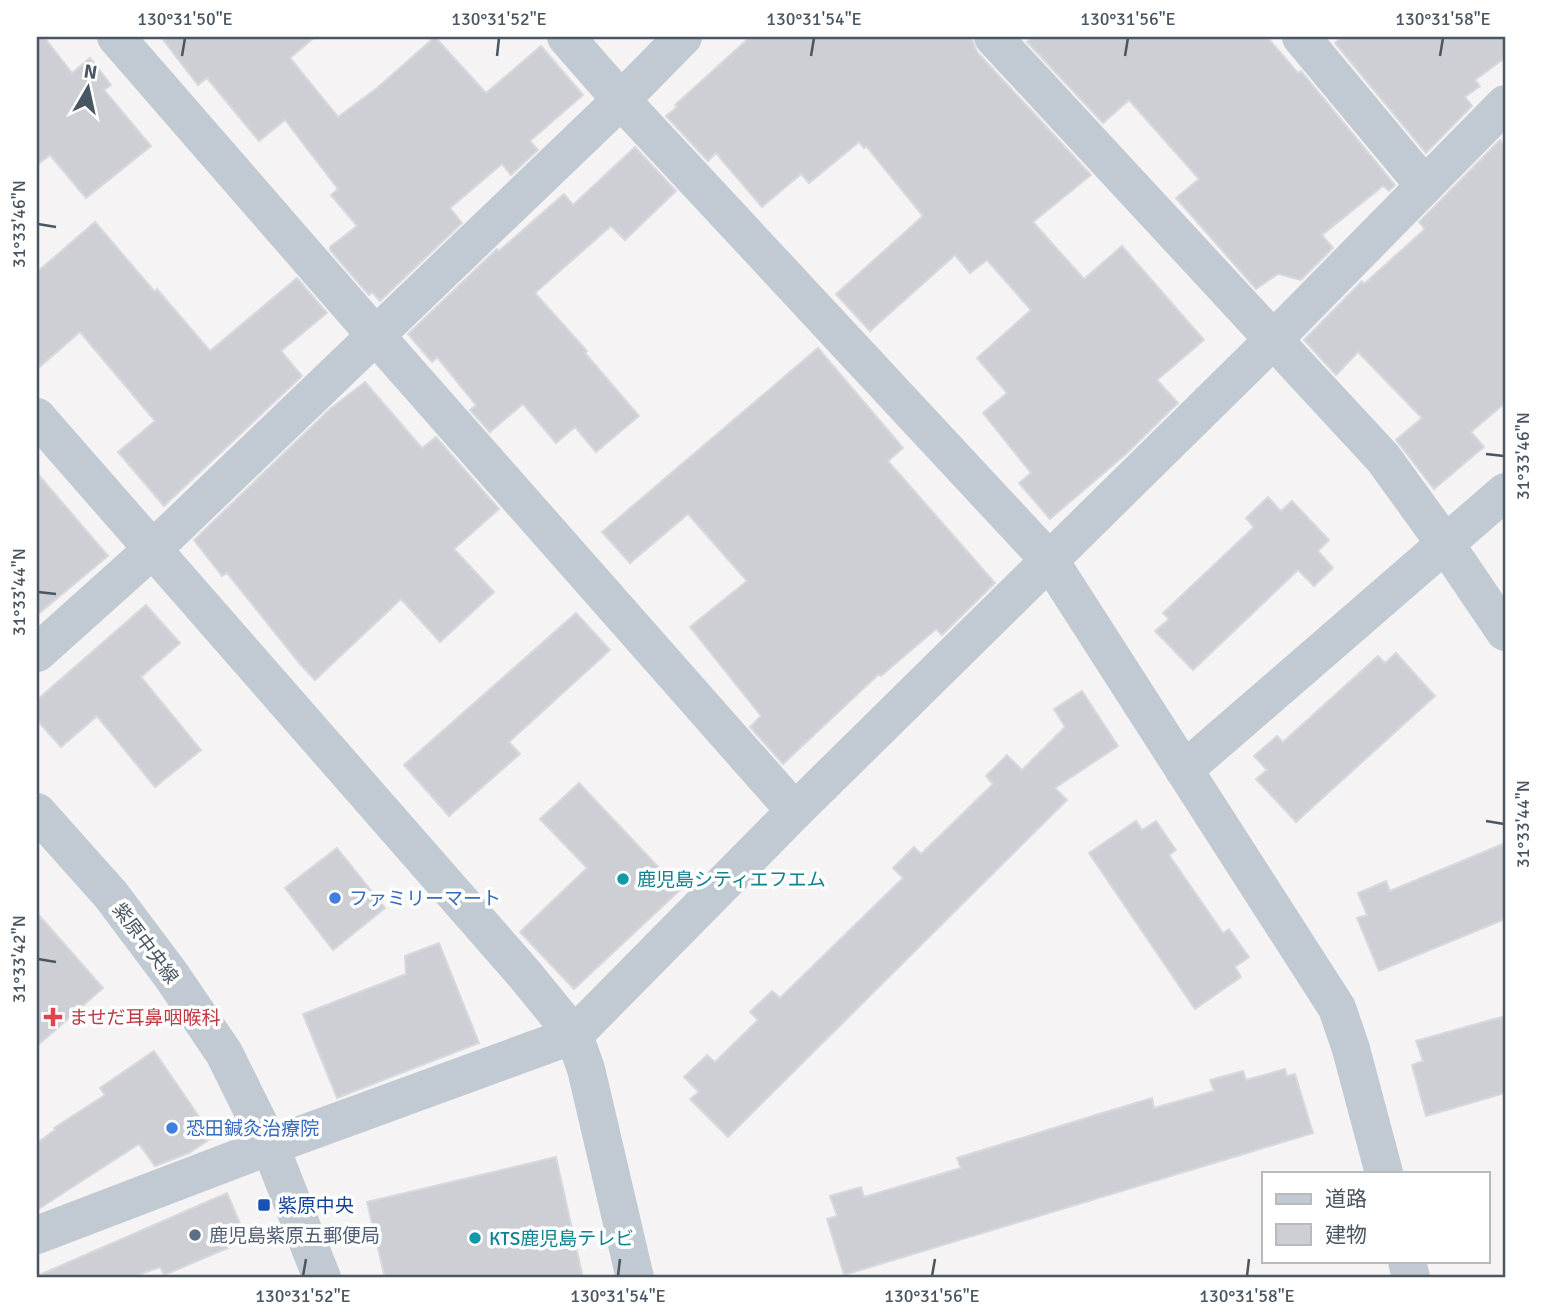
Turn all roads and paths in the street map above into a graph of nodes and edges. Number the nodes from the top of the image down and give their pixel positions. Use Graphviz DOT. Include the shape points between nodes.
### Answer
graph roads {
  1 [pos="116,37"];
  2 [pos="566,37"];
  3 [pos="683,37"];
  4 [pos="993,37"];
  5 [pos="1301,37"];
  6 [pos="621,100"];
  7 [pos="1505,104"];
  8 [pos="1424,185"];
  9 [pos="376,336"];
  10 [pos="1274,338"];
  11 [pos="37,417"];
  12 [pos="1505,492"];
  13 [pos="1446,545"];
  14 [pos="153,549"];
  15 [pos="1050,561"];
  16 [pos="1505,632"];
  17 [pos="37,653"];
  18 [pos="1184,770"];
  19 [pos="795,811"];
  20 [pos="37,812"];
  21 [pos="573,1035"];
  22 [pos="270,1146"];
  23 [pos="1384,1172"];
  24 [pos="37,1235"];
  25 [pos="322,1278"];
  26 [pos="635,1278"];
  1 -- 9 [label="street"];
  2 -- 6 [label="street"];
  3 -- 6 [label="street"];
  4 -- 10 [label="street"];
  5 -- 8 [label="street"];
  6 -- 9 [label="street"];
  6 -- 15 [label="street"];
  7 -- 8 [label="street"];
  8 -- 10 [label="street"];
  9 -- 14 [label="street"];
  9 -- 19 [label="street"];
  10 -- 13 [label="street" via="1383,457"];
  10 -- 15 [label="street"];
  11 -- 14 [label="street"];
  12 -- 13 [label="street"];
  13 -- 16 [label="street"];
  13 -- 18 [label="street"];
  14 -- 17 [label="street"];
  14 -- 21 [label="street"];
  15 -- 18 [label="street"];
  15 -- 19 [label="street"];
  18 -- 23 [label="street" via="1337,1007"];
  19 -- 21 [label="street"];
  20 -- 22 [label="street, 紫原中央線" via="111,895 172,975 224,1053"];
  21 -- 22 [label="street"];
  21 -- 26 [label="street" via="586,1069"];
  22 -- 24 [label="street"];
  22 -- 25 [label="street, 紫原中央線"];
}
